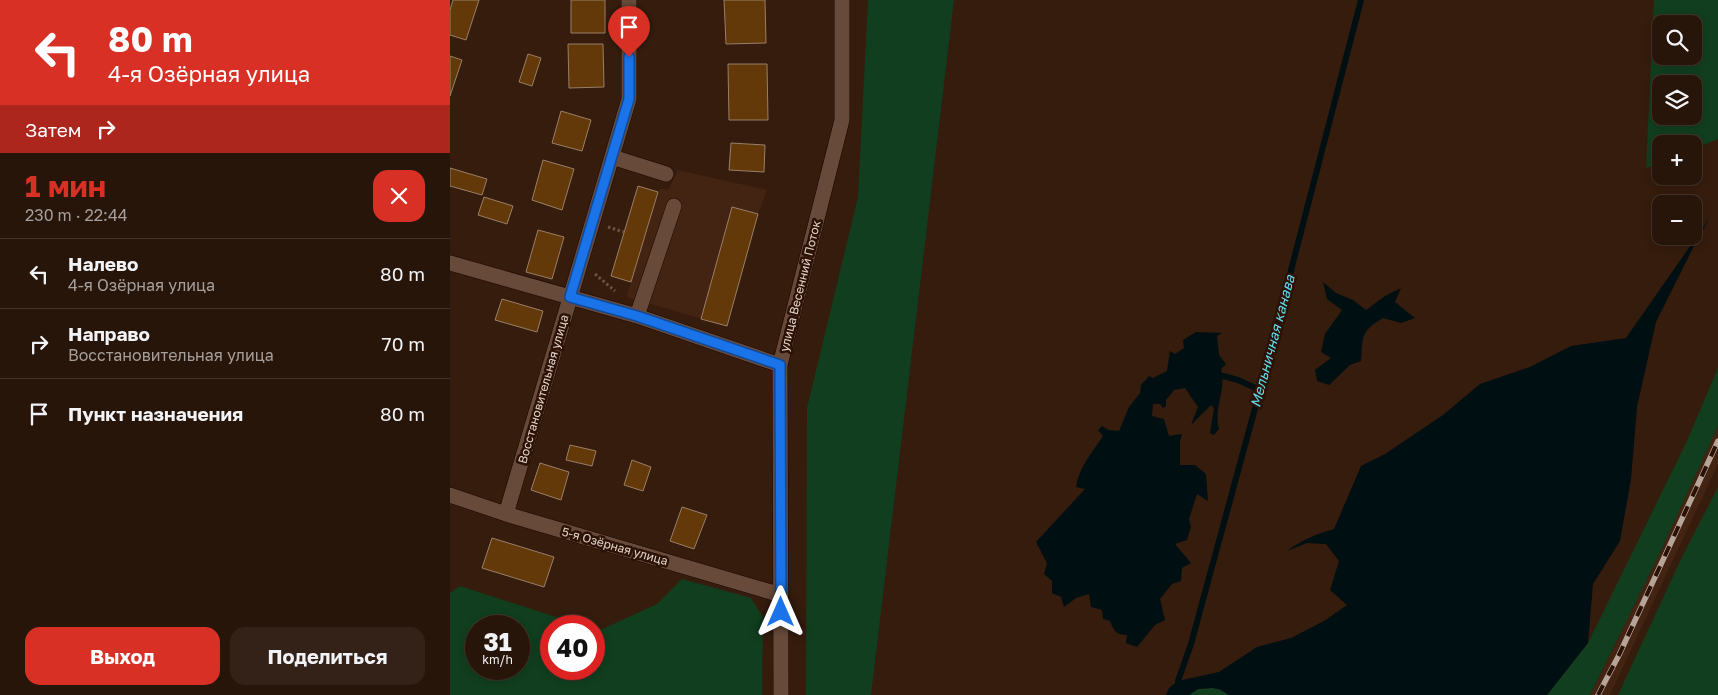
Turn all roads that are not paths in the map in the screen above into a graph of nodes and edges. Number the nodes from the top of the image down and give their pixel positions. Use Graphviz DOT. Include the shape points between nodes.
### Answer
graph roads {
  1 [pos="629,0"];
  2 [pos="842,0"];
  3 [pos="612,157"];
  4 [pos="666,174"];
  5 [pos="674,206"];
  6 [pos="450,263"];
  7 [pos="570,297"];
  8 [pos="637,316"];
  9 [pos="780,365"];
  10 [pos="450,495"];
  11 [pos="506,514"];
  12 [pos="781,595"];
  13 [pos="781,695"];
  1 -- 3 [label="street, Восстановительная улица" via="629,99"];
  2 -- 9 [label="street, улица Весенний Поток" via="842,120"];
  3 -- 4 [label="street"];
  3 -- 7 [label="street, Восстановительная улица"];
  5 -- 8 [label="street"];
  6 -- 7 [label="street"];
  7 -- 8 [label="street"];
  7 -- 11 [label="street, Восстановительная улица"];
  8 -- 9 [label="street"];
  9 -- 12 [label="street, улица Весенний Поток"];
  10 -- 11 [label="street, 5-я Озёрная улица"];
  11 -- 12 [label="street, 5-я Озёрная улица"];
  12 -- 13 [label="street, улица Весенний Поток"];
}
